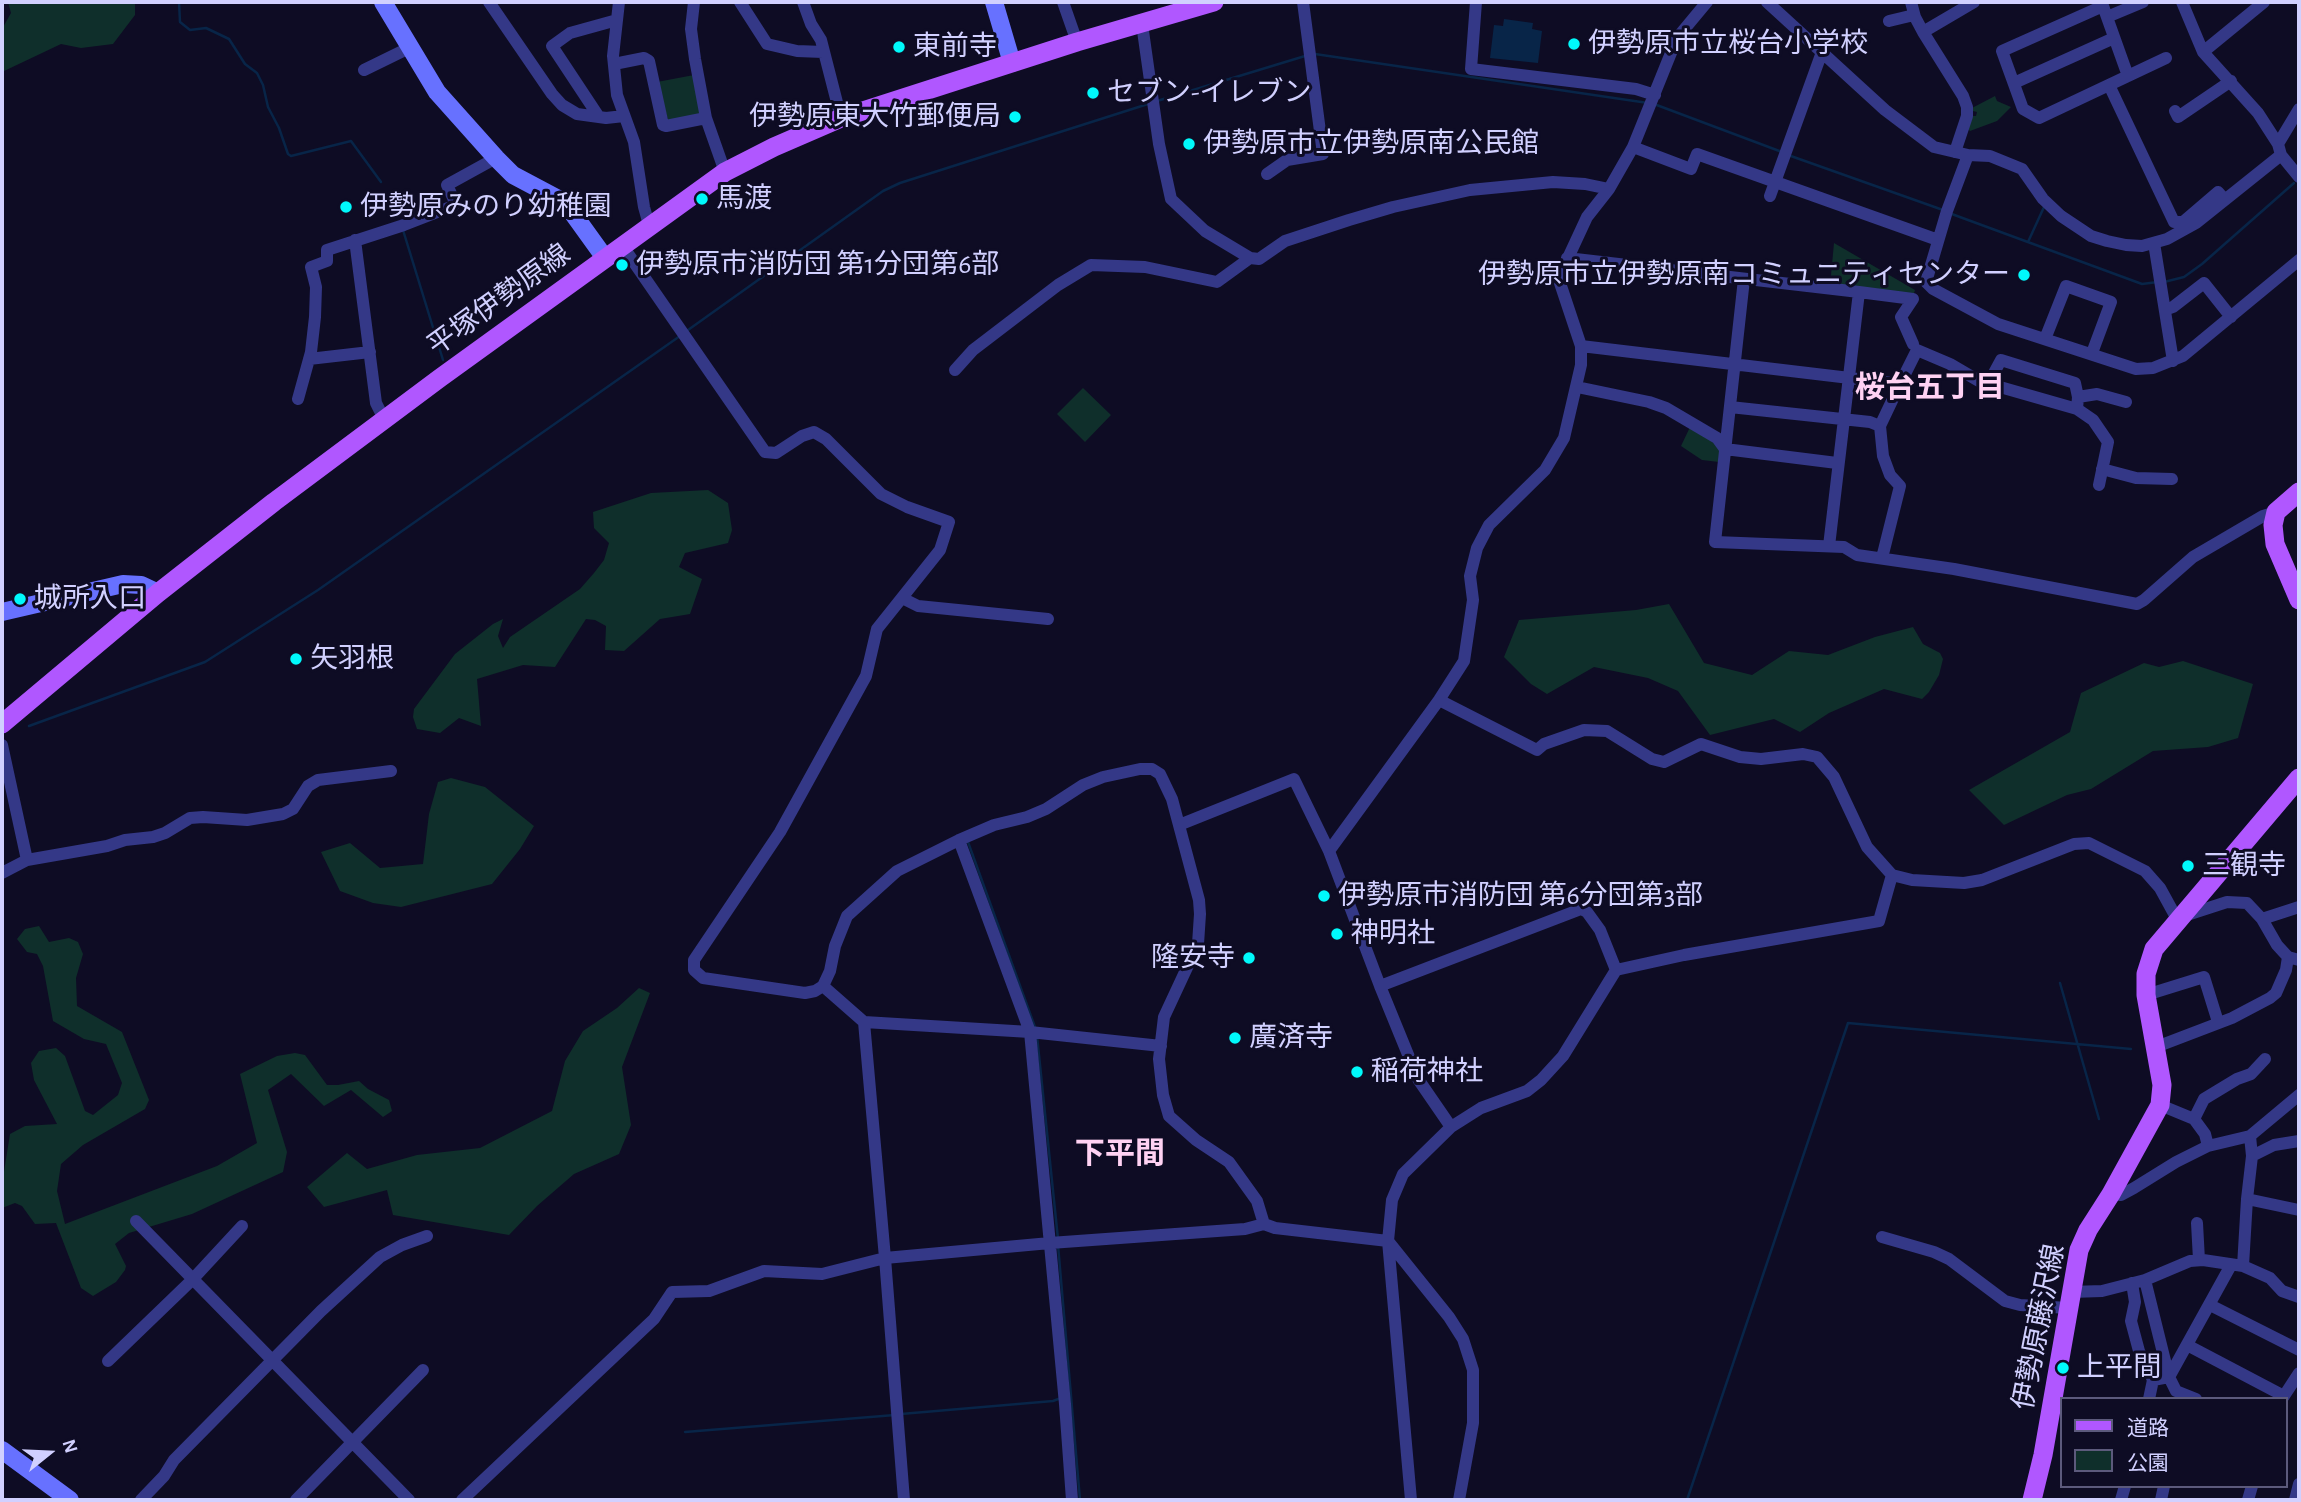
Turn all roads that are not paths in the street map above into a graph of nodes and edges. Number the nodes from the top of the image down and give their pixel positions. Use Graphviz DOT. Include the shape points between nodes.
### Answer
graph roads {
  1 [pos="383,2"];
  2 [pos="489,2"];
  3 [pos="620,2"];
  4 [pos="694,2"];
  5 [pos="740,2"];
  6 [pos="803,2"];
  7 [pos="993,2"];
  8 [pos="1063,2"];
  9 [pos="1214,2"];
  10 [pos="1303,2"];
  11 [pos="1476,2"];
  12 [pos="1707,2"];
  13 [pos="1767,2"];
  14 [pos="1911,2"];
  15 [pos="1974,2"];
  16 [pos="2143,2"];
  17 [pos="2182,2"];
  18 [pos="2264,2"];
  19 [pos="1914,15"];
  20 [pos="2107,17"];
  21 [pos="617,20"];
  22 [pos="1889,21"];
  23 [pos="1142,24"];
  24 [pos="1923,32"];
  25 [pos="2114,38"];
  26 [pos="1077,43"];
  27 [pos="411,47"];
  28 [pos="823,52"];
  29 [pos="1822,52"];
  30 [pos="2203,52"];
  31 [pos="2166,58"];
  32 [pos="1012,63"];
  33 [pos="614,64"];
  34 [pos="364,70"];
  35 [pos="2128,76"];
  36 [pos="2231,81"];
  37 [pos="2014,83"];
  38 [pos="2109,85"];
  39 [pos="1656,95"];
  40 [pos="2299,109"];
  41 [pos="624,116"];
  42 [pos="599,117"];
  43 [pos="2177,117"];
  44 [pos="706,118"];
  45 [pos="841,118"];
  46 [pos="1633,146"];
  47 [pos="2280,150"];
  48 [pos="1962,154"];
  49 [pos="496,158"];
  50 [pos="725,172"];
  51 [pos="1267,174"];
  52 [pos="2299,177"];
  53 [pos="1775,182"];
  54 [pos="1609,189"];
  55 [pos="1770,196"];
  56 [pos="2225,200"];
  57 [pos="649,225"];
  58 [pos="355,240"];
  59 [pos="1938,240"];
  60 [pos="2154,243"];
  61 [pos="622,246"];
  62 [pos="605,258"];
  63 [pos="1250,258"];
  64 [pos="1567,258"];
  65 [pos="2299,260"];
  66 [pos="1744,279"];
  67 [pos="1926,282"];
  68 [pos="1859,292"];
  69 [pos="1913,299"];
  70 [pos="2165,310"];
  71 [pos="2231,317"];
  72 [pos="2045,339"];
  73 [pos="1913,344"];
  74 [pos="1581,346"];
  75 [pos="370,352"];
  76 [pos="2092,353"];
  77 [pos="309,359"];
  78 [pos="2173,361"];
  79 [pos="1734,364"];
  80 [pos="955,370"];
  81 [pos="1848,377"];
  82 [pos="1900,384"];
  83 [pos="1988,384"];
  84 [pos="1577,387"];
  85 [pos="298,399"];
  86 [pos="2126,402"];
  87 [pos="2077,403"];
  88 [pos="1730,407"];
  89 [pos="384,419"];
  90 [pos="1843,420"];
  91 [pos="1880,426"];
  92 [pos="1725,449"];
  93 [pos="1837,463"];
  94 [pos="2102,469"];
  95 [pos="2172,479"];
  96 [pos="2099,485"];
  97 [pos="2299,492"];
  98 [pos="2276,512"];
  99 [pos="1829,546"];
  100 [pos="1882,558"];
  101 [pos="158,593"];
  102 [pos="902,598"];
  103 [pos="2299,600"];
  104 [pos="2,612"];
  105 [pos="1048,619"];
  106 [pos="1439,700"];
  107 [pos="2,724"];
  108 [pos="2,745"];
  109 [pos="391,771"];
  110 [pos="2298,783"];
  111 [pos="1179,825"];
  112 [pos="959,840"];
  113 [pos="1329,851"];
  114 [pos="27,860"];
  115 [pos="2,873"];
  116 [pos="1892,875"];
  117 [pos="2299,907"];
  118 [pos="2181,915"];
  119 [pos="2262,919"];
  120 [pos="2294,959"];
  121 [pos="1616,970"];
  122 [pos="823,986"];
  123 [pos="1380,986"];
  124 [pos="2146,995"];
  125 [pos="864,1022"];
  126 [pos="2218,1022"];
  127 [pos="1030,1032"];
  128 [pos="1161,1046"];
  129 [pos="2156,1047"];
  130 [pos="2260,1060"];
  131 [pos="2298,1100"];
  132 [pos="2160,1105"];
  133 [pos="2194,1119"];
  134 [pos="1451,1127"];
  135 [pos="2250,1136"];
  136 [pos="2299,1141"];
  137 [pos="2208,1146"];
  138 [pos="2252,1156"];
  139 [pos="2111,1194"];
  140 [pos="2247,1199"];
  141 [pos="2299,1210"];
  142 [pos="136,1221"];
  143 [pos="2197,1223"];
  144 [pos="1264,1224"];
  145 [pos="243,1226"];
  146 [pos="426,1236"];
  147 [pos="1882,1237"];
  148 [pos="1388,1241"];
  149 [pos="1050,1243"];
  150 [pos="885,1258"];
  151 [pos="2199,1260"];
  152 [pos="2237,1265"];
  153 [pos="192,1280"];
  154 [pos="2139,1282"];
  155 [pos="2299,1297"];
  156 [pos="2070,1300"];
  157 [pos="2210,1305"];
  158 [pos="2187,1345"];
  159 [pos="2299,1350"];
  160 [pos="108,1361"];
  161 [pos="271,1361"];
  162 [pos="423,1370"];
  163 [pos="2169,1377"];
  164 [pos="2152,1380"];
  165 [pos="2298,1381"];
  166 [pos="2149,1397"];
  167 [pos="2191,1397"];
  168 [pos="2283,1397"];
  169 [pos="353,1444"];
  170 [pos="4,1456"];
  171 [pos="2299,1484"];
  172 [pos="70,1500"];
  173 [pos="141,1500"];
  174 [pos="296,1500"];
  175 [pos="409,1500"];
  176 [pos="462,1500"];
  177 [pos="904,1500"];
  178 [pos="1072,1500"];
  179 [pos="1411,1500"];
  180 [pos="1459,1500"];
  181 [pos="2032,1500"];
  182 [pos="2295,1500"];
  1 -- 27 [label="street"];
  2 -- 42 [label="street" via="562,105 578,114"];
  3 -- 21 [label="street"];
  4 -- 44 [label="street" via="691,29"];
  5 -- 28 [label="street" via="767,44"];
  6 -- 28 [label="street"];
  7 -- 32 [label="street"];
  8 -- 26 [label="street"];
  9 -- 23 [label="main road, 平塚伊勢原線"];
  10 -- 51 [label="street" via="1323,154 1287,160"];
  11 -- 39 [label="street" via="1471,69"];
  12 -- 39 [label="street" via="1677,38"];
  13 -- 29 [label="street"];
  14 -- 19 [label="street"];
  15 -- 24 [label="street"];
  16 -- 20 [label="street"];
  17 -- 30 [label="street"];
  18 -- 30 [label="street"];
  19 -- 22 [label="street"];
  19 -- 24 [label="street"];
  20 -- 25 [label="street"];
  20 -- 37 [label="street" via="2103,6 2003,51"];
  21 -- 33 [label="street"];
  21 -- 42 [label="street" via="570,33 552,46"];
  23 -- 26 [label="main road, 平塚伊勢原線"];
  23 -- 63 [label="street" via="1171,199 1205,231"];
  24 -- 48 [label="street" via="1967,107"];
  25 -- 35 [label="street"];
  25 -- 37 [label="street"];
  26 -- 32 [label="main road, 平塚伊勢原線"];
  27 -- 34 [label="street"];
  27 -- 49 [label="street" via="437,92"];
  28 -- 45 [label="street"];
  29 -- 48 [label="street" via="1934,147"];
  29 -- 53 [label="street"];
  30 -- 36 [label="street"];
  31 -- 35 [label="street"];
  32 -- 45 [label="main road, 平塚伊勢原線"];
  33 -- 41 [label="street"];
  33 -- 44 [label="street" via="649,61 663,125"];
  35 -- 38 [label="street"];
  36 -- 43 [label="street"];
  36 -- 47 [label="street"];
  37 -- 38 [label="street" via="2022,109 2039,118"];
  38 -- 56 [label="street" via="2174,222 2183,222 2218,192"];
  39 -- 46 [label="street"];
  40 -- 47 [label="street"];
  41 -- 42 [label="street"];
  41 -- 57 [label="street" via="634,142"];
  44 -- 50 [label="street"];
  45 -- 50 [label="main road, 平塚伊勢原線"];
  46 -- 53 [label="street" via="1691,169 1697,154"];
  46 -- 54 [label="street"];
  47 -- 52 [label="street"];
  47 -- 56 [label="street"];
  48 -- 59 [label="street"];
  48 -- 60 [label="street" via="1990,156 2022,169 2043,200 2091,236 2126,246"];
  49 -- 58 [label="street" via="447,185 453,206"];
  49 -- 62 [label="street" via="513,174 562,201"];
  50 -- 57 [label="main road, 平塚伊勢原線"];
  53 -- 55 [label="street"];
  53 -- 59 [label="street"];
  54 -- 63 [label="street" via="1553,182 1471,190 1349,220 1285,241 1259,259"];
  54 -- 64 [label="street" via="1587,217"];
  56 -- 60 [label="street" via="2184,231"];
  57 -- 61 [label="main road, 平塚伊勢原線"];
  58 -- 75 [label="street"];
  58 -- 77 [label="street" via="327,250 327,261 311,267 316,288"];
  59 -- 67 [label="street"];
  60 -- 70 [label="street"];
  61 -- 62 [label="main road, 平塚伊勢原線"];
  61 -- 102 [label="street" via="765,453 775,453 814,432 881,494 949,522 940,550"];
  62 -- 89 [label="main road, 平塚伊勢原線"];
  63 -- 80 [label="street" via="1217,282 1145,267 1091,265 984,342"];
  64 -- 66 [label="street"];
  64 -- 74 [label="street" via="1560,283"];
  65 -- 71 [label="street"];
  66 -- 68 [label="street"];
  66 -- 79 [label="street"];
  67 -- 69 [label="street"];
  67 -- 72 [label="street" via="1998,324"];
  68 -- 69 [label="street"];
  68 -- 81 [label="street"];
  69 -- 73 [label="street" via="1901,317"];
  70 -- 71 [label="street" via="2204,283"];
  70 -- 78 [label="street"];
  71 -- 78 [label="street"];
  72 -- 76 [label="street"];
  72 -- 76 [label="street" via="2066,286 2111,302"];
  74 -- 79 [label="street"];
  74 -- 84 [label="street"];
  75 -- 77 [label="street"];
  75 -- 89 [label="street" via="376,403"];
  76 -- 78 [label="street" via="2136,369"];
  77 -- 85 [label="street"];
  79 -- 81 [label="street"];
  79 -- 88 [label="street"];
  81 -- 82 [label="street"];
  81 -- 90 [label="street"];
  82 -- 83 [label="street" via="1917,350"];
  82 -- 91 [label="street"];
  83 -- 87 [label="street"];
  83 -- 87 [label="street" via="2001,360 2075,383"];
  84 -- 92 [label="street" via="1666,408 1717,438"];
  84 -- 106 [label="street" via="1556,455 1489,525 1476,548 1464,661"];
  86 -- 87 [label="street" via="2097,394"];
  87 -- 94 [label="street" via="2108,442"];
  88 -- 90 [label="street"];
  88 -- 92 [label="street"];
  89 -- 101 [label="main road, 平塚伊勢原線"];
  90 -- 91 [label="street"];
  90 -- 93 [label="street"];
  91 -- 100 [label="street" via="1883,456 1900,486"];
  92 -- 93 [label="street"];
  92 -- 99 [label="street" via="1715,542"];
  93 -- 99 [label="street"];
  94 -- 95 [label="street" via="2136,478"];
  94 -- 96 [label="street"];
  97 -- 98 [label="main road"];
  98 -- 100 [label="street" via="2193,557 2137,604"];
  98 -- 103 [label="main road" via="2273,535"];
  99 -- 100 [label="street"];
  101 -- 104 [label="street" via="141,585 123,584"];
  101 -- 107 [label="main road, 平塚伊勢原線"];
  102 -- 105 [label="street" via="918,606"];
  102 -- 122 [label="street" via="877,629 866,676 780,832 694,960 694,970 703,978 805,993"];
  106 -- 113 [label="street"];
  106 -- 116 [label="street" via="1537,750 1584,730 1607,731 1664,762 1701,744 1740,757 1817,757 1834,777 1867,847"];
  108 -- 114 [label="street"];
  109 -- 114 [label="street" via="318,780 308,786 293,810 283,814 247,820 190,818 153,837"];
  110 -- 118 [label="main road, 伊勢原藤沢線"];
  111 -- 112 [label="street" via="1160,774 1140,769 1102,777 1046,809"];
  111 -- 113 [label="street" via="1294,779"];
  111 -- 128 [label="street" via="1199,900 1200,935 1164,1017"];
  112 -- 122 [label="street" via="897,871 847,916"];
  112 -- 127 [label="street"];
  113 -- 123 [label="street"];
  114 -- 115 [label="street"];
  116 -- 118 [label="street" via="1964,883 2074,844 2089,843 2145,871"];
  116 -- 121 [label="street" via="1879,920"];
  117 -- 119 [label="street"];
  118 -- 119 [label="street" via="2236,901 2247,903"];
  118 -- 124 [label="main road, 伊勢原藤沢線" via="2154,949 2146,974"];
  119 -- 120 [label="street" via="2277,945"];
  120 -- 126 [label="street" via="2276,993"];
  121 -- 123 [label="street" via="1600,930 1581,909"];
  121 -- 134 [label="street" via="1563,1056 1541,1080"];
  122 -- 125 [label="street"];
  123 -- 134 [label="street" via="1418,1079"];
  124 -- 126 [label="street" via="2204,977"];
  124 -- 129 [label="main road, 伊勢原藤沢線"];
  125 -- 127 [label="street"];
  125 -- 150 [label="street"];
  126 -- 129 [label="street"];
  127 -- 128 [label="street"];
  127 -- 149 [label="street"];
  128 -- 144 [label="street" via="1163,1095 1169,1116 1230,1162 1257,1200"];
  129 -- 132 [label="main road, 伊勢原藤沢線"];
  130 -- 133 [label="street" via="2251,1074 2204,1100"];
  131 -- 135 [label="street"];
  132 -- 133 [label="street"];
  132 -- 139 [label="main road, 伊勢原藤沢線"];
  133 -- 137 [label="street"];
  134 -- 148 [label="street" via="1403,1174 1392,1200"];
  135 -- 137 [label="street"];
  135 -- 138 [label="street"];
  136 -- 138 [label="street" via="2274,1145"];
  137 -- 139 [label="street" via="2128,1192"];
  138 -- 140 [label="street"];
  139 -- 156 [label="main road, 伊勢原藤沢線" via="2083,1239"];
  140 -- 141 [label="street"];
  140 -- 152 [label="street"];
  142 -- 153 [label="street"];
  143 -- 151 [label="street"];
  144 -- 148 [label="street"];
  144 -- 149 [label="street"];
  145 -- 153 [label="street"];
  146 -- 161 [label="street" via="380,1257"];
  147 -- 156 [label="street" via="1949,1259 2005,1301 2020,1305"];
  148 -- 179 [label="street"];
  148 -- 180 [label="street" via="1449,1317 1463,1339 1473,1370 1473,1423"];
  149 -- 150 [label="street"];
  149 -- 178 [label="street"];
  150 -- 176 [label="street" via="822,1274 764,1272 709,1291 672,1292 654,1319"];
  150 -- 177 [label="street"];
  151 -- 152 [label="street"];
  151 -- 154 [label="street"];
  152 -- 155 [label="street" via="2270,1278 2282,1292"];
  152 -- 157 [label="street"];
  153 -- 160 [label="street"];
  153 -- 161 [label="street"];
  154 -- 156 [label="street"];
  154 -- 163 [label="street"];
  154 -- 164 [label="street" via="2131,1321"];
  156 -- 181 [label="main road, 伊勢原藤沢線"];
  157 -- 158 [label="street"];
  157 -- 159 [label="street"];
  158 -- 163 [label="street"];
  158 -- 168 [label="street"];
  161 -- 169 [label="street"];
  161 -- 173 [label="street"];
  162 -- 169 [label="street"];
  163 -- 164 [label="street"];
  163 -- 167 [label="street" via="2176,1391"];
  164 -- 166 [label="street"];
  165 -- 168 [label="street"];
  169 -- 174 [label="street"];
  169 -- 175 [label="street"];
  170 -- 172 [label="street"];
  171 -- 182 [label="street"];
}
